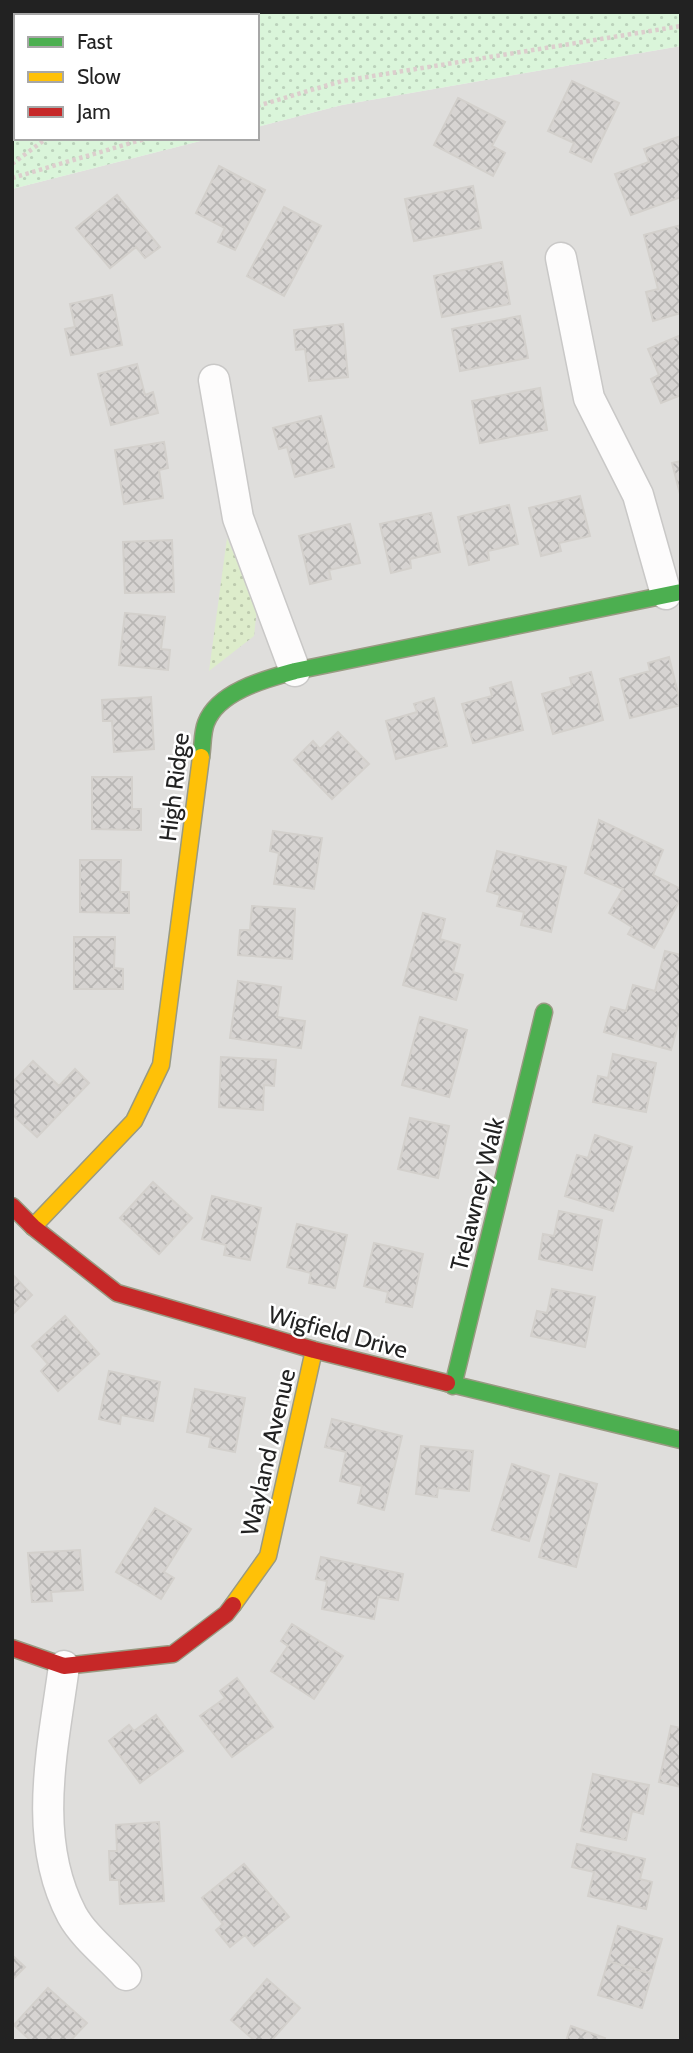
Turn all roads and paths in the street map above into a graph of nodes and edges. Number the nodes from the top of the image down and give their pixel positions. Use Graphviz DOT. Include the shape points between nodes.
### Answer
graph roads {
  1 [pos="681,26"];
  2 [pos="259,105"];
  3 [pos="44,140"];
  4 [pos="141,140"];
  5 [pos="12,164"];
  6 [pos="12,178"];
  7 [pos="561,258"];
  8 [pos="214,380"];
  9 [pos="673,593"];
  10 [pos="295,671"];
  11 [pos="544,1012"];
  12 [pos="12,1206"];
  13 [pos="33,1227"];
  14 [pos="314,1350"];
  15 [pos="453,1386"];
  16 [pos="681,1440"];
  17 [pos="12,1648"];
  18 [pos="64,1666"];
  19 [pos="127,1975"];
  1 -- 2 [label="path" via="342,81"];
  3 -- 5 [label="path"];
  4 -- 6 [label="path"];
  7 -- 9 [label="street" via="589,398 638,495"];
  8 -- 10 [label="street" via="238,519"];
  9 -- 10 [label="street, High Ridge"];
  10 -- 13 [label="street, High Ridge" via="246,684 224,699 206,722 161,1065 134,1121"];
  11 -- 15 [label="street, Trelawney Walk"];
  12 -- 13 [label="street, Wigfield Drive"];
  13 -- 14 [label="street, Wigfield Drive" via="117,1293"];
  14 -- 15 [label="street, Wigfield Drive"];
  14 -- 18 [label="street, Wayland Avenue" via="268,1556 226,1614 173,1654"];
  15 -- 16 [label="street, Wigfield Drive"];
  17 -- 18 [label="street, Wayland Avenue"];
  18 -- 19 [label="street" via="47,1785 52,1860 73,1917"];
}
